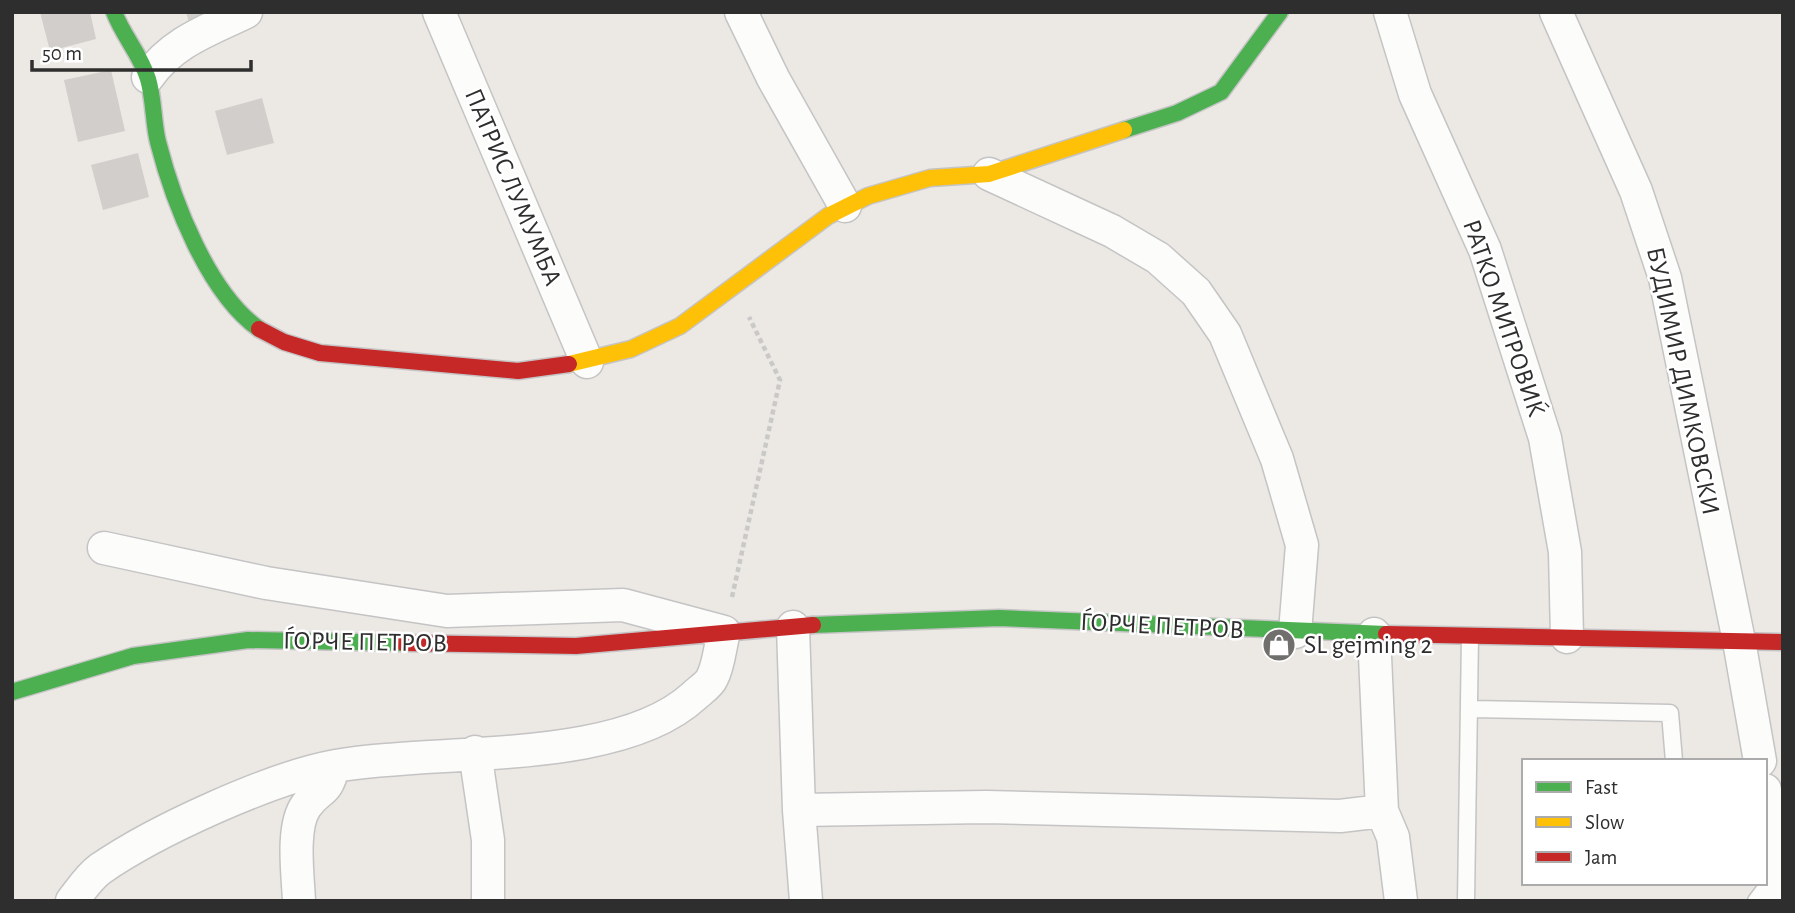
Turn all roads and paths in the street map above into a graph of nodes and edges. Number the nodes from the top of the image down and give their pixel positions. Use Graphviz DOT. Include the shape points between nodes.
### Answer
graph roads {
  1 [pos="114,12"];
  2 [pos="246,12"];
  3 [pos="439,12"];
  4 [pos="741,12"];
  5 [pos="1280,12"];
  6 [pos="1390,12"];
  7 [pos="1556,12"];
  8 [pos="148,77"];
  9 [pos="989,174"];
  10 [pos="845,206"];
  11 [pos="735,285"];
  12 [pos="587,362"];
  13 [pos="104,548"];
  14 [pos="793,627"];
  15 [pos="724,632"];
  16 [pos="1295,632"];
  17 [pos="1374,634"];
  18 [pos="1470,636"];
  19 [pos="1567,637"];
  20 [pos="1739,641"];
  21 [pos="1783,642"];
  22 [pos="12,692"];
  23 [pos="1470,709"];
  24 [pos="475,752"];
  25 [pos="1674,759"];
  26 [pos="1759,759"];
  27 [pos="333,767"];
  28 [pos="799,810"];
  29 [pos="1382,811"];
  30 [pos="1767,814"];
  31 [pos="1773,884"];
  32 [pos="72,901"];
  33 [pos="299,901"];
  34 [pos="488,901"];
  35 [pos="806,901"];
  36 [pos="1401,901"];
  37 [pos="1466,901"];
  38 [pos="1756,901"];
  1 -- 8 [label="street" via="119,30"];
  2 -- 8 [label="street" via="179,44 160,59"];
  3 -- 12 [label="street, ПАТРИС ЛУМУМБА"];
  4 -- 10 [label="street"];
  5 -- 9 [label="street" via="1222,92 1177,113"];
  6 -- 19 [label="street, РАТКО МИТРОВИЌ" via="1415,94 1485,250 1545,438 1565,552"];
  7 -- 20 [label="street, БУДИМИР ДИМКОВСКИ" via="1636,191 1665,278"];
  8 -- 12 [label="street" via="153,122 185,220 218,282 251,323 290,346 320,353 518,371"];
  9 -- 10 [label="street" via="930,178"];
  9 -- 16 [label="street" via="1112,231 1158,258 1196,292 1225,334 1277,459 1303,545"];
  10 -- 11 [label="street"];
  11 -- 12 [label="street" via="680,327"];
  11 -- 15 [label="path" via="780,380"];
  13 -- 15 [label="street" via="266,583 447,611 623,605"];
  14 -- 15 [label="street, ЃОРЧЕ ПЕТРОВ"];
  14 -- 16 [label="street, ЃОРЧЕ ПЕТРОВ" via="999,618"];
  14 -- 28 [label="street"];
  15 -- 22 [label="street, ЃОРЧЕ ПЕТРОВ" via="576,646 248,640 133,656"];
  15 -- 24 [label="street" via="712,680 676,712 617,736 546,749"];
  16 -- 17 [label="street, ЃОРЧЕ ПЕТРОВ"];
  17 -- 18 [label="street, ЃОРЧЕ ПЕТРОВ"];
  17 -- 29 [label="street"];
  18 -- 19 [label="street, ЃОРЧЕ ПЕТРОВ"];
  18 -- 23 [label="lane"];
  19 -- 20 [label="street, ЃОРЧЕ ПЕТРОВ"];
  20 -- 21 [label="street, ЃОРЧЕ ПЕТРОВ"];
  20 -- 26 [label="street"];
  23 -- 25 [label="lane" via="1670,713"];
  23 -- 37 [label="lane"];
  24 -- 27 [label="street"];
  24 -- 34 [label="street" via="488,841"];
  27 -- 32 [label="street" via="236,801 146,842 97,871"];
  27 -- 33 [label="street" via="330,785 305,807 296,847"];
  28 -- 29 [label="street" via="986,807 1340,816"];
  28 -- 35 [label="street"];
  29 -- 36 [label="street" via="1393,837"];
  30 -- 31 [label="street"];
  31 -- 38 [label="lane"];
}
